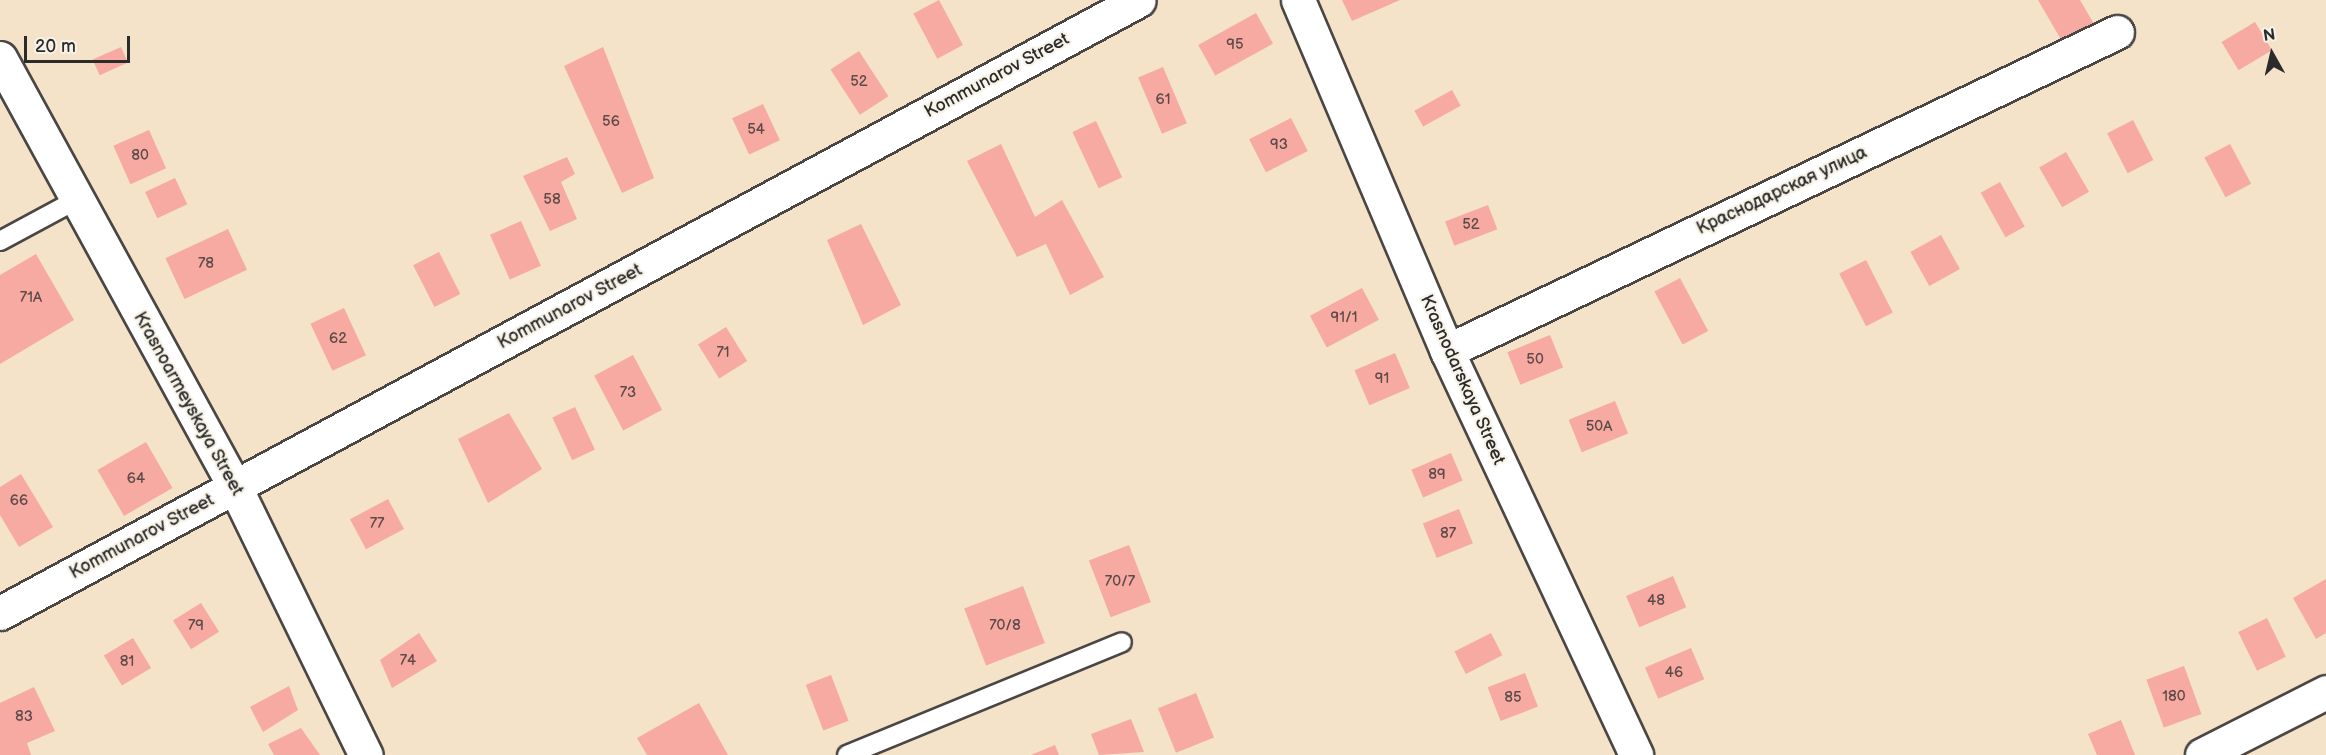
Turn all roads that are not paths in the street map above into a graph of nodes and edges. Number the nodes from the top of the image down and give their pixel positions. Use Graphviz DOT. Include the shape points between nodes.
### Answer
graph roads {
  1 [pos="1139,0"];
  2 [pos="1298,0"];
  3 [pos="2117,32"];
  4 [pos="0,58"];
  5 [pos="76,200"];
  6 [pos="0,241"];
  7 [pos="1447,351"];
  8 [pos="235,487"];
  9 [pos="0,613"];
  10 [pos="1122,642"];
  11 [pos="2326,692"];
  12 [pos="366,755"];
  13 [pos="847,755"];
  14 [pos="1636,755"];
  15 [pos="2202,755"];
  1 -- 8 [label="street, Kommunarov Street"];
  2 -- 7 [label="street, Krasnodarskaya Street"];
  3 -- 7 [label="street, Краснодарская улица"];
  4 -- 5 [label="street, Krasnoarmeyskaya Street"];
  5 -- 6 [label="lane"];
  5 -- 8 [label="street, Krasnoarmeyskaya Street"];
  7 -- 14 [label="street, Krasnodarskaya Street"];
  8 -- 9 [label="street, Kommunarov Street"];
  8 -- 12 [label="street, Krasnoarmeyskaya Street"];
  10 -- 13 [label="lane"];
  11 -- 15 [label="street"];
}
